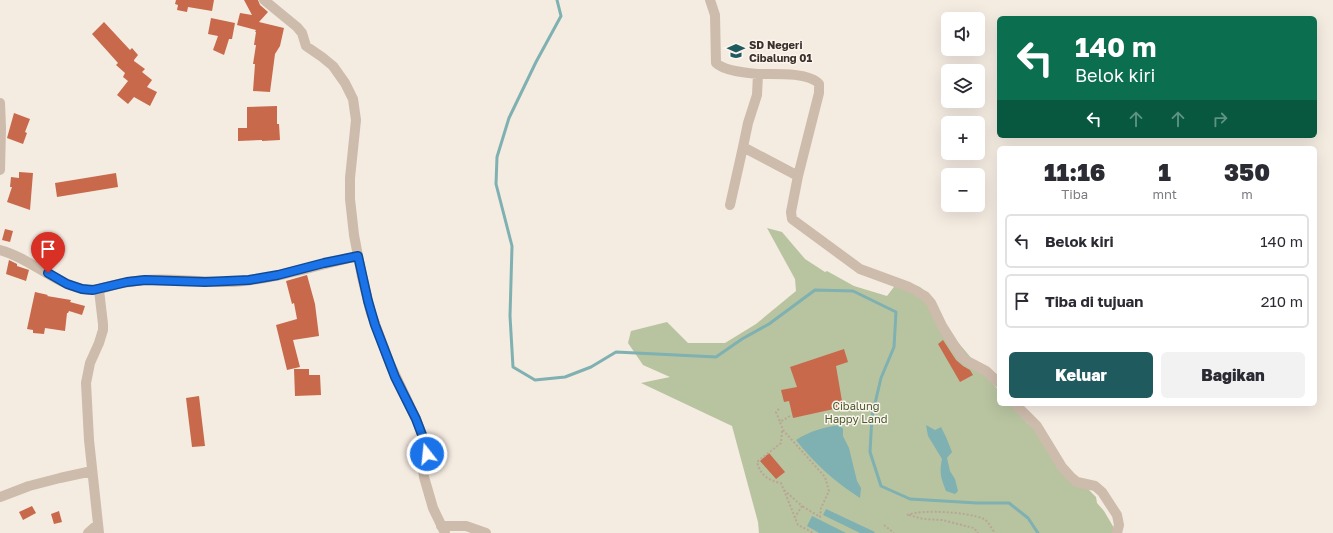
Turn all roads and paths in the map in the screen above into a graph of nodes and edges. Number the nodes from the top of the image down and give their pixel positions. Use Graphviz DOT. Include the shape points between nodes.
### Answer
graph roads {
  1 [pos="264,0"];
  2 [pos="710,0"];
  3 [pos="758,74"];
  4 [pos="0,103"];
  5 [pos="744,147"];
  6 [pos="0,170"];
  7 [pos="798,176"];
  8 [pos="730,204"];
  9 [pos="0,250"];
  10 [pos="358,256"];
  11 [pos="99,290"];
  12 [pos="997,382"];
  13 [pos="1017,406"];
  14 [pos="779,409"];
  15 [pos="790,416"];
  16 [pos="780,422"];
  17 [pos="783,430"];
  18 [pos="92,471"];
  19 [pos="784,490"];
  20 [pos="0,497"];
  21 [pos="802,506"];
  22 [pos="795,517"];
  23 [pos="884,525"];
  24 [pos="98,529"];
  25 [pos="443,529"];
  26 [pos="88,533"];
  27 [pos="486,533"];
  28 [pos="814,533"];
  29 [pos="894,533"];
  30 [pos="978,533"];
  31 [pos="995,533"];
  32 [pos="1118,533"];
  1 -- 10 [label="street" via="297,27 306,46 333,66 353,99 356,120 350,199"];
  2 -- 3 [label="street" via="715,15 716,63 722,68"];
  3 -- 5 [label="street" via="756,99"];
  3 -- 7 [label="street" via="808,78 819,84 819,93"];
  4 -- 6 [label="street"];
  5 -- 7 [label="street"];
  5 -- 8 [label="street"];
  7 -- 12 [label="street" via="792,219 860,269 909,287 925,296 961,356 986,371"];
  9 -- 11 [label="street" via="28,261 67,284 88,290"];
  10 -- 11 [label="street" via="249,280 145,280"];
  10 -- 25 [label="street" via="375,325 424,440 427,451 423,467 424,478 433,508"];
  11 -- 18 [label="street" via="103,330 87,372 86,383"];
  13 -- 32 [label="street" via="1037,426 1071,478 1095,486 1102,492 1117,515"];
  14 -- 16 [label="path" via="776,412"];
  15 -- 16 [label="path"];
  16 -- 17 [label="path"];
  17 -- 19 [label="path" via="781,443 757,462 759,470 768,479 781,483"];
  17 -- 21 [label="path" via="825,477 829,491 820,517"];
  18 -- 20 [label="street" via="29,486"];
  18 -- 24 [label="street"];
  19 -- 21 [label="path"];
  19 -- 22 [label="path"];
  21 -- 22 [label="path"];
  22 -- 28 [label="path" via="798,525"];
  23 -- 29 [label="path"];
  24 -- 26 [label="street"];
  25 -- 27 [label="street" via="466,526"];
  30 -- 31 [label="path" via="974,528 907,515 914,512 968,514 985,519"];
}
